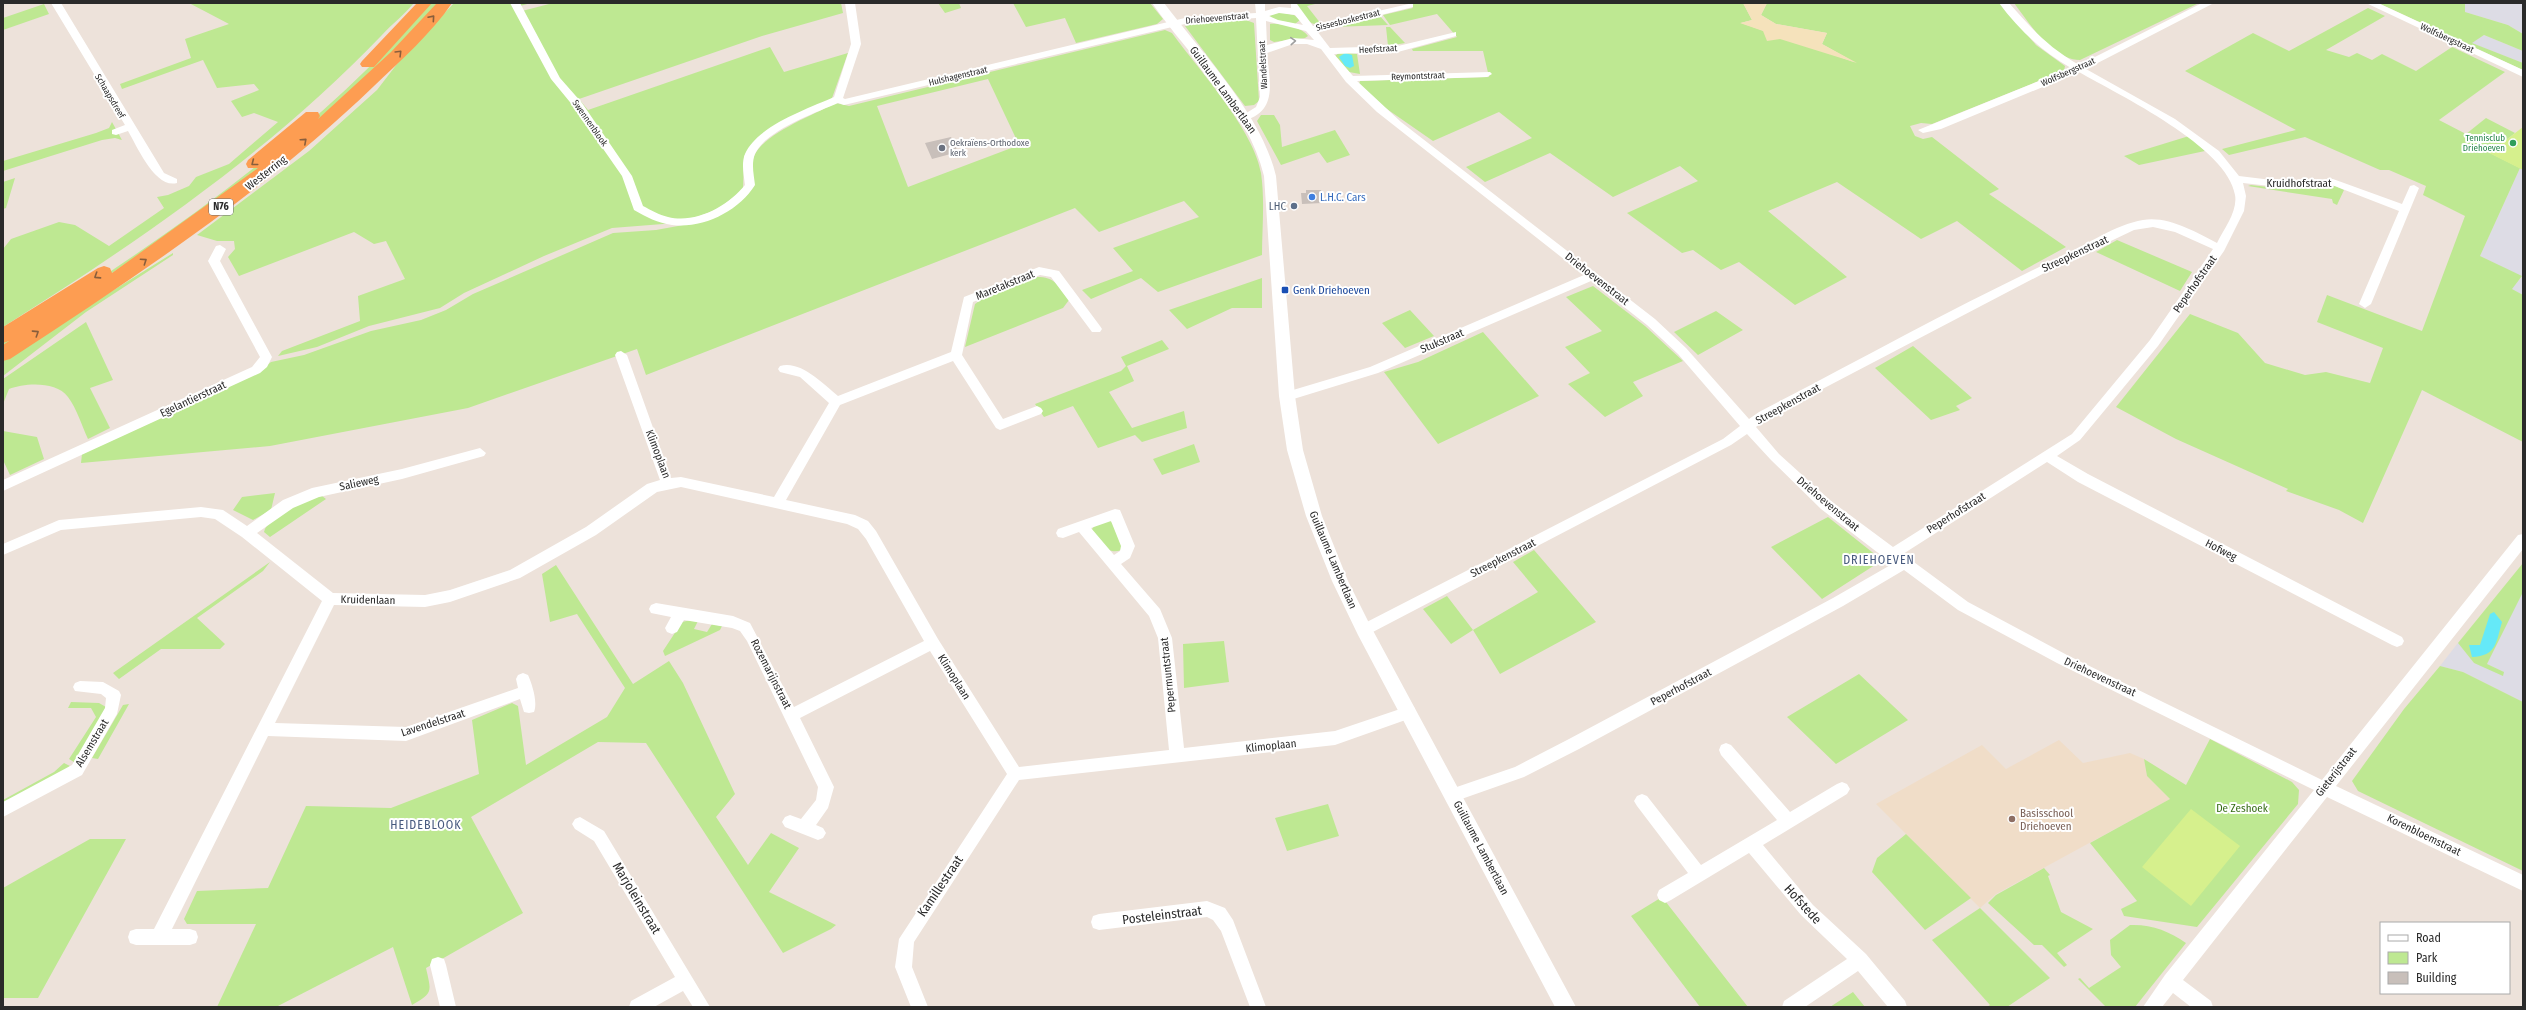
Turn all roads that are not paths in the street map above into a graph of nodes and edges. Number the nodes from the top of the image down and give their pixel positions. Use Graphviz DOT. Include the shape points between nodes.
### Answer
graph roads {
  1 [pos="56,3"];
  2 [pos="425,3"];
  3 [pos="445,3"];
  4 [pos="515,3"];
  5 [pos="850,3"];
  6 [pos="1158,3"];
  7 [pos="1260,3"];
  8 [pos="1292,3"];
  9 [pos="2004,3"];
  10 [pos="2209,3"];
  11 [pos="2371,3"];
  12 [pos="1410,5"];
  13 [pos="1298,12"];
  14 [pos="1260,15"];
  15 [pos="1174,23"];
  16 [pos="1310,29"];
  17 [pos="1453,34"];
  18 [pos="1325,49"];
  19 [pos="1263,51"];
  20 [pos="2078,69"];
  21 [pos="1487,74"];
  22 [pos="2523,74"];
  23 [pos="1349,80"];
  24 [pos="838,99"];
  25 [pos="1245,117"];
  26 [pos="129,127"];
  27 [pos="1922,130"];
  28 [pos="116,132"];
  29 [pos="2236,179"];
  30 [pos="173,181"];
  31 [pos="2414,188"];
  32 [pos="2405,209"];
  33 [pos="2220,248"];
  34 [pos="220,249"];
  35 [pos="1593,276"];
  36 [pos="2365,304"];
  37 [pos="1096,329"];
  38 [pos="3,336"];
  39 [pos="3,354"];
  40 [pos="621,355"];
  41 [pos="956,355"];
  42 [pos="784,369"];
  43 [pos="1287,396"];
  44 [pos="836,402"];
  45 [pos="1037,411"];
  46 [pos="1747,427"];
  47 [pos="480,453"];
  48 [pos="2046,456"];
  49 [pos="667,483"];
  50 [pos="3,486"];
  51 [pos="777,503"];
  52 [pos="1082,526"];
  53 [pos="247,533"];
  54 [pos="1063,533"];
  55 [pos="2523,539"];
  56 [pos="3,550"];
  57 [pos="1897,559"];
  58 [pos="1112,564"];
  59 [pos="330,599"];
  60 [pos="656,609"];
  61 [pos="681,612"];
  62 [pos="672,628"];
  63 [pos="1364,630"];
  64 [pos="2397,641"];
  65 [pos="933,643"];
  66 [pos="80,687"];
  67 [pos="529,707"];
  68 [pos="1408,712"];
  69 [pos="792,715"];
  70 [pos="264,729"];
  71 [pos="1726,750"];
  72 [pos="1177,756"];
  73 [pos="1015,774"];
  74 [pos="2324,788"];
  75 [pos="1842,789"];
  76 [pos="1453,795"];
  77 [pos="1642,801"];
  78 [pos="3,810"];
  79 [pos="1788,821"];
  80 [pos="580,824"];
  81 [pos="804,828"];
  82 [pos="1751,843"];
  83 [pos="1698,874"];
  84 [pos="2523,883"];
  85 [pos="1665,895"];
  86 [pos="1099,922"];
  87 [pos="136,937"];
  88 [pos="159,937"];
  89 [pos="190,937"];
  90 [pos="1860,960"];
  91 [pos="438,965"];
  92 [pos="686,980"];
  93 [pos="2172,981"];
  94 [pos="443,1005"];
  95 [pos="637,1007"];
  96 [pos="702,1007"];
  97 [pos="920,1007"];
  98 [pos="1258,1007"];
  99 [pos="1566,1007"];
  100 [pos="1790,1007"];
  101 [pos="1899,1007"];
  102 [pos="2151,1007"];
  103 [pos="2205,1007"];
  1 -- 26 [label="street, Schaapsdreef"];
  2 -- 38 [label="highway, Westerring / N76, one-way" via="353,79 276,146 153,239"];
  39 -- 3 [label="highway, Westerring / N76, one-way" via="170,244 291,153 365,87"];
  4 -- 24 [label="street, Swennenblook" via="556,79 578,105 627,176 638,208 659,218 679,222 718,212 737,200 750,185 748,165 751,153 765,137"];
  5 -- 24 [label="street" via="856,44"];
  6 -- 15 [label="street, Guillaume Lambertlaan"];
  7 -- 14 [label="street, Wandelstraat"];
  8 -- 13 [label="street, Driehoevenstraat"];
  9 -- 20 [label="street, Peperhofstraat" via="2036,39 2052,53"];
  10 -- 20 [label="street, Wolfsbergstraat"];
  11 -- 22 [label="street, Wolfsbergstraat"];
  12 -- 16 [label="street, Sissesboskestraat"];
  13 -- 14 [label="street, Driehoevenstraat" via="1279,10"];
  13 -- 16 [label="street, Driehoevenstraat"];
  14 -- 15 [label="street, Driehoevenstraat" via="1226,16"];
  14 -- 16 [label="street, Driehoevenstraat" via="1275,22"];
  14 -- 19 [label="street, Wandelstraat"];
  15 -- 24 [label="street, Hulshagenstraat" via="864,99 844,102"];
  15 -- 25 [label="street, Guillaume Lambertlaan"];
  16 -- 18 [label="street, Driehoevenstraat"];
  17 -- 18 [label="street, Heefstraat" via="1398,49"];
  19 -- 18 [label="street, one-way" via="1279,43 1295,41 1309,42"];
  18 -- 23 [label="street, Driehoevenstraat"];
  19 -- 25 [label="street, Wandelstraat" via="1263,104"];
  20 -- 27 [label="street, Wolfsbergstraat" via="1937,127"];
  20 -- 29 [label="street, Peperhofstraat" via="2171,121 2215,152"];
  21 -- 23 [label="street, Reymontstraat"];
  23 -- 35 [label="street, Driehoevenstraat" via="1376,107"];
  25 -- 43 [label="street, Guillaume Lambertlaan" via="1263,152 1270,176"];
  26 -- 28 [label="street"];
  26 -- 30 [label="street, Schaapsdreef" via="160,175"];
  29 -- 32 [label="street, Kruidhofstraat" via="2289,185 2333,182"];
  29 -- 33 [label="street, Peperhofstraat" via="2241,196 2239,211"];
  31 -- 32 [label="street"];
  32 -- 36 [label="street"];
  33 -- 46 [label="street, Streepkenstraat" via="2172,228 2137,224 2062,262 2036,272 1763,415"];
  33 -- 48 [label="street, Peperhofstraat" via="2154,343 2076,437"];
  34 -- 50 [label="street, Egelantierstraat" via="214,261 266,357 263,364 256,370"];
  35 -- 43 [label="street, Stukstraat" via="1374,370"];
  35 -- 46 [label="street, Driehoevenstraat" via="1651,322 1682,351"];
  37 -- 41 [label="street, Maretakstraat" via="1055,274 1039,271 968,300"];
  40 -- 49 [label="street, Klimoplaan"];
  41 -- 44 [label="street"];
  41 -- 45 [label="street" via="1000,425"];
  42 -- 44 [label="street" via="804,374"];
  43 -- 63 [label="street, Guillaume Lambertlaan" via="1295,450 1314,516 1340,581"];
  44 -- 51 [label="street"];
  46 -- 57 [label="street, Driehoevenstraat" via="1826,505"];
  46 -- 63 [label="street, Streepkenstraat" via="1727,442"];
  47 -- 53 [label="street, Salieweg" via="402,474 317,492 288,504"];
  48 -- 57 [label="street, Peperhofstraat"];
  48 -- 64 [label="street, Hofweg" via="2083,478"];
  49 -- 51 [label="street, Klimoplaan" via="681,482"];
  49 -- 59 [label="street, Kruidenlaan" via="652,488 579,538 515,574 450,596 425,601"];
  51 -- 65 [label="street, Klimoplaan" via="850,519 863,525"];
  52 -- 54 [label="street"];
  52 -- 58 [label="street, Pepermuntstraat"];
  52 -- 58 [label="street" via="1115,514 1128,546 1125,554"];
  53 -- 56 [label="street, Kruidenlaan" via="218,514 202,512 59,525"];
  53 -- 59 [label="street, Kruidenlaan"];
  55 -- 74 [label="street, Gieterijstraat"];
  57 -- 74 [label="street, Driehoevenstraat" via="1963,606 2004,630"];
  57 -- 76 [label="street, Peperhofstraat" via="1838,602 1574,744 1519,772"];
  58 -- 72 [label="street, Pepermuntstraat" via="1161,624 1165,638"];
  59 -- 70 [label="street"];
  60 -- 61 [label="street, Rozemarijnstraat"];
  61 -- 62 [label="street"];
  61 -- 69 [label="street, Rozemarijnstraat" via="733,622 745,627"];
  63 -- 68 [label="street, Guillaume Lambertlaan"];
  65 -- 69 [label="street, Rozemarijnstraat"];
  65 -- 73 [label="street, Klimoplaan"];
  66 -- 78 [label="street, Alsemstraat" via="103,688 114,695 112,710 77,770"];
  67 -- 70 [label="street, Lavendelstraat" via="525,685 406,734"];
  68 -- 72 [label="street, Klimoplaan" via="1335,738"];
  68 -- 76 [label="street, Guillaume Lambertlaan"];
  69 -- 81 [label="street, Rozemarijnstraat" via="826,787 823,803"];
  70 -- 88 [label="street"];
  71 -- 79 [label="street"];
  72 -- 73 [label="street, Klimoplaan"];
  73 -- 97 [label="street, Kamillestraat" via="907,939 902,967"];
  74 -- 84 [label="street, Korenbloemstraat"];
  74 -- 93 [label="street, Gieterijstraat"];
  75 -- 79 [label="street"];
  76 -- 99 [label="street, Guillaume Lambertlaan"];
  77 -- 83 [label="street"];
  79 -- 82 [label="street"];
  80 -- 92 [label="street, Marjoleinstraat" via="599,836"];
  82 -- 83 [label="street"];
  82 -- 90 [label="street, Hofstede" via="1807,910"];
  83 -- 85 [label="street"];
  86 -- 98 [label="street, Posteleinstraat" via="1207,909 1219,914 1227,926"];
  87 -- 88 [label="street"];
  88 -- 89 [label="street"];
  90 -- 100 [label="street"];
  90 -- 101 [label="street, Hofstede"];
  91 -- 94 [label="street"];
  92 -- 95 [label="street"];
  92 -- 96 [label="street, Marjoleinstraat"];
  93 -- 102 [label="street, Gieterijstraat"];
  93 -- 103 [label="street"];
}
